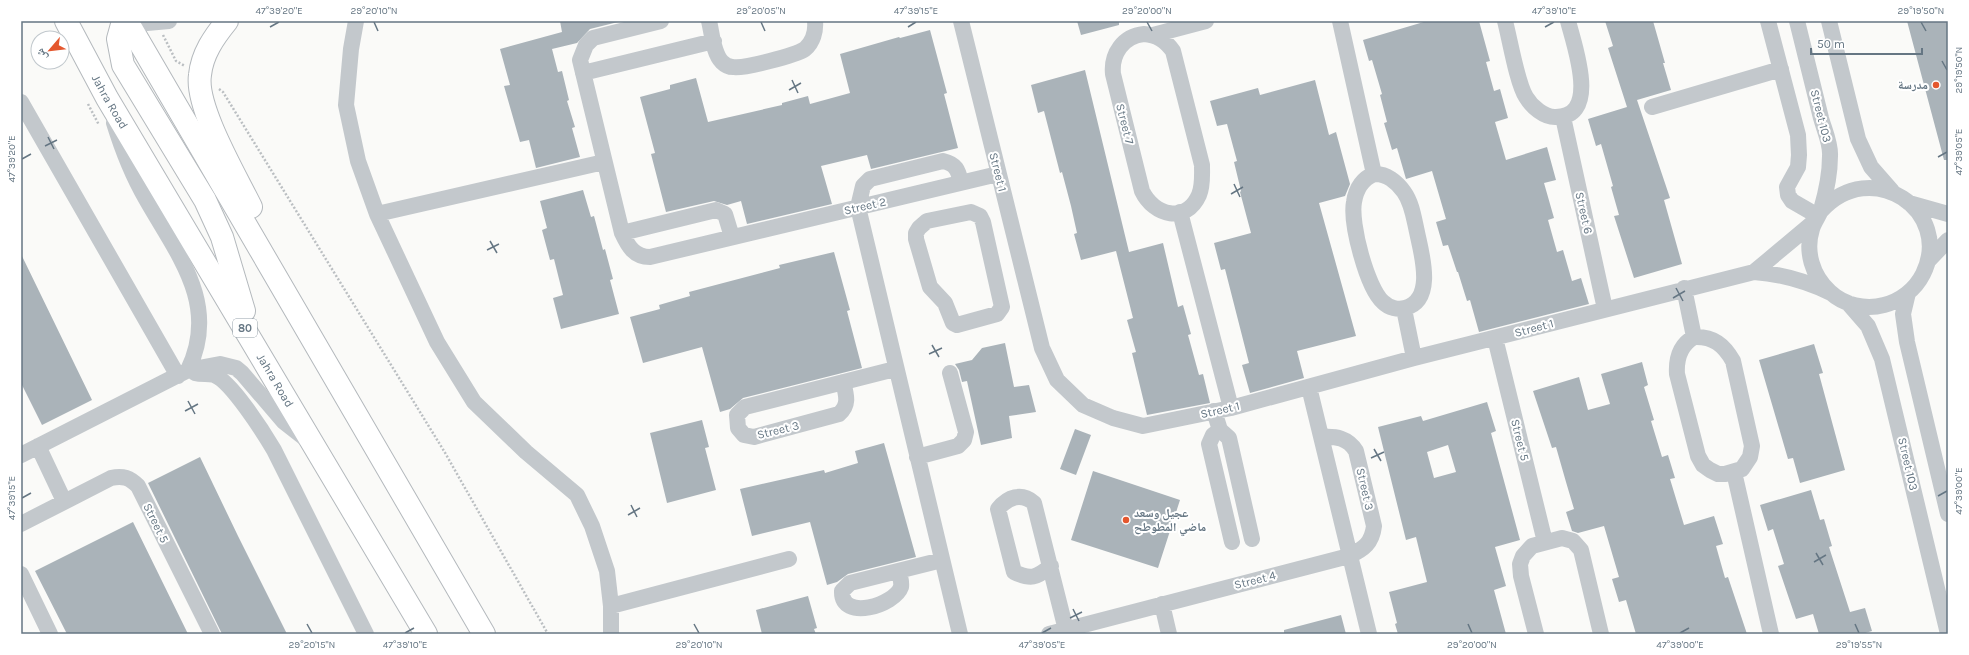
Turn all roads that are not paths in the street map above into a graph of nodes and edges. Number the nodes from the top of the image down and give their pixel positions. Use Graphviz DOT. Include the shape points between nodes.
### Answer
graph roads {
  1 [pos="66,21"];
  2 [pos="123,21"];
  3 [pos="127,21"];
  4 [pos="138,21"];
  5 [pos="227,21"];
  6 [pos="356,21"];
  7 [pos="661,21"];
  8 [pos="709,21"];
  9 [pos="815,21"];
  10 [pos="961,21"];
  11 [pos="1206,21"];
  12 [pos="1340,21"];
  13 [pos="1505,21"];
  14 [pos="1568,21"];
  15 [pos="1768,21"];
  16 [pos="1797,21"];
  17 [pos="1829,21"];
  18 [pos="163,22"];
  19 [pos="1153,35"];
  20 [pos="714,42"];
  21 [pos="1781,69"];
  22 [pos="583,73"];
  23 [pos="107,98"];
  24 [pos="21,102"];
  25 [pos="1652,107"];
  26 [pos="1563,117"];
  27 [pos="604,162"];
  28 [pos="998,174"];
  29 [pos="1374,174"];
  30 [pos="961,182"];
  31 [pos="1892,192"];
  32 [pos="1909,202"];
  33 [pos="858,207"];
  34 [pos="1180,212"];
  35 [pos="377,214"];
  36 [pos="1948,214"];
  37 [pos="1818,216"];
  38 [pos="622,233"];
  39 [pos="732,237"];
  40 [pos="1948,240"];
  41 [pos="1020,261"];
  42 [pos="1928,261"];
  43 [pos="994,268"];
  44 [pos="1754,272"];
  45 [pos="1684,288"];
  46 [pos="1831,293"];
  47 [pos="1908,293"];
  48 [pos="1848,303"];
  49 [pos="1404,309"];
  50 [pos="1605,309"];
  51 [pos="1694,337"];
  52 [pos="1495,338"];
  53 [pos="254,344"];
  54 [pos="1414,358"];
  55 [pos="329,366"];
  56 [pos="895,369"];
  57 [pos="183,373"];
  58 [pos="950,373"];
  59 [pos="844,382"];
  60 [pos="1309,387"];
  61 [pos="1231,408"];
  62 [pos="1214,411"];
  63 [pos="1220,430"];
  64 [pos="1322,437"];
  65 [pos="38,446"];
  66 [pos="316,447"];
  67 [pos="21,454"];
  68 [pos="917,457"];
  69 [pos="1734,472"];
  70 [pos="1946,495"];
  71 [pos="64,501"];
  72 [pos="1948,514"];
  73 [pos="21,524"];
  74 [pos="1252,540"];
  75 [pos="1232,542"];
  76 [pos="1544,542"];
  77 [pos="1349,556"];
  78 [pos="789,559"];
  79 [pos="942,560"];
  80 [pos="1051,566"];
  81 [pos="899,571"];
  82 [pos="21,574"];
  83 [pos="1162,604"];
  84 [pos="611,606"];
  85 [pos="1066,630"];
  86 [pos="50,634"];
  87 [pos="212,634"];
  88 [pos="366,634"];
  89 [pos="426,634"];
  90 [pos="484,634"];
  91 [pos="611,634"];
  92 [pos="960,634"];
  93 [pos="1049,634"];
  94 [pos="1169,634"];
  95 [pos="1369,634"];
  96 [pos="1536,634"];
  97 [pos="1601,634"];
  98 [pos="1771,634"];
  99 [pos="1948,634"];
  1 -- 23 [label="highway, Jahra Road / 80"];
  2 -- 53 [label="highway" via="118,39 122,65 205,200 222,237"];
  3 -- 55 [label="highway"];
  4 -- 18 [label="street"];
  5 -- 55 [label="highway" via="210,43 200,74 200,92 206,112"];
  6 -- 35 [label="street" via="346,105 358,161"];
  7 -- 22 [label="street, Street 2" via="593,38 586,45 580,60"];
  8 -- 20 [label="street"];
  9 -- 20 [label="street" via="814,36 804,49 776,59 734,68 726,66 721,61"];
  10 -- 28 [label="street, Street 1"];
  11 -- 19 [label="street, Street 7"];
  12 -- 29 [label="street"];
  13 -- 26 [label="street" via="1523,93 1531,105 1546,115"];
  14 -- 26 [label="street" via="1582,87 1579,103 1570,114"];
  15 -- 21 [label="street"];
  16 -- 37 [label="street, Street 103" via="1830,154"];
  17 -- 31 [label="street" via="1858,139 1871,167"];
  19 -- 34 [label="street" via="1166,42 1173,51 1202,165 1200,194 1195,202"];
  19 -- 34 [label="street, Street 7" via="1136,35 1122,45 1115,54 1113,74 1142,191 1146,199 1160,212"];
  20 -- 22 [label="street"];
  21 -- 25 [label="street"];
  21 -- 37 [label="street" via="1798,135 1798,167 1787,187 1788,195 1792,201"];
  22 -- 27 [label="street, Street 2"];
  23 -- 53 [label="highway, Jahra Road / 80"];
  23 -- 57 [label="street" via="133,174 180,256 198,305 200,336 196,353"];
  24 -- 57 [label="street"];
  26 -- 50 [label="street, Street 6"];
  27 -- 35 [label="street"];
  27 -- 38 [label="street, Street 2"];
  28 -- 30 [label="street, Street 2"];
  28 -- 41 [label="street, Street 1"];
  29 -- 49 [label="street" via="1358,188 1353,203 1355,224 1372,286 1383,302 1391,307"];
  29 -- 49 [label="street" via="1390,178 1404,192 1411,207 1425,268 1419,297 1410,307"];
  30 -- 33 [label="street, Street 2"];
  30 -- 33 [label="street" via="952,163 943,161 870,179 863,186"];
  31 -- 32 [label="street"];
  31 -- 37 [label="street" via="1873,187 1853,189 1835,198"];
  32 -- 36 [label="street"];
  32 -- 42 [label="street" via="1924,223 1929,248"];
  33 -- 39 [label="street, Street 2"];
  33 -- 56 [label="street"];
  34 -- 61 [label="street"];
  35 -- 84 [label="street" via="437,342 474,402 526,452 577,495 592,526 607,571"];
  37 -- 44 [label="street, Street 1"];
  37 -- 46 [label="street" via="1810,237 1810,255 1817,276"];
  38 -- 39 [label="street, Street 2" via="630,248 642,257"];
  38 -- 39 [label="street" via="716,210 725,214"];
  40 -- 42 [label="street"];
  41 -- 43 [label="street"];
  41 -- 62 [label="street, Street 1" via="1042,348 1057,380 1083,405 1113,418 1143,426"];
  42 -- 47 [label="street" via="1920,279"];
  43 -- 43 [label="street" via="983,222 977,214 970,212 927,221 919,228 916,239 930,287 943,300 954,324 997,314 1000,311 1002,303"];
  44 -- 45 [label="street, Street 1"];
  44 -- 46 [label="street, Street 1" via="1797,278"];
  45 -- 50 [label="street, Street 1"];
  45 -- 51 [label="street"];
  46 -- 48 [label="street"];
  47 -- 48 [label="street" via="1880,306"];
  47 -- 70 [label="street" via="1903,314 1907,342"];
  48 -- 99 [label="street, Street 103" via="1868,326 1882,359"];
  49 -- 54 [label="street"];
  50 -- 52 [label="street, Street 1"];
  51 -- 69 [label="street" via="1720,343 1733,361 1752,446 1747,463 1742,469"];
  51 -- 69 [label="street" via="1681,348 1676,374 1698,456 1703,465 1718,474"];
  52 -- 54 [label="street, Street 1"];
  52 -- 76 [label="street, Street 5"];
  53 -- 66 [label="highway, Jahra Road / 80"];
  54 -- 60 [label="street, Street 1"];
  55 -- 90 [label="highway"];
  56 -- 59 [label="street, Street 3"];
  56 -- 68 [label="street"];
  57 -- 65 [label="street"];
  57 -- 66 [label="street" via="220,364 236,368 284,422"];
  57 -- 88 [label="street" via="218,376 248,410 274,450"];
  58 -- 68 [label="street" via="966,432 964,440 958,446"];
  59 -- 59 [label="street, Street 3" via="745,407 737,415 736,424 744,435 754,437 839,414 846,404"];
  60 -- 61 [label="street, Street 1"];
  60 -- 64 [label="street"];
  61 -- 62 [label="street, Street 1"];
  62 -- 63 [label="street"];
  63 -- 74 [label="street" via="1229,438"];
  63 -- 75 [label="street" via="1212,435 1209,444"];
  64 -- 77 [label="street"];
  64 -- 77 [label="street, Street 3" via="1340,438 1356,451 1374,526 1366,546"];
  65 -- 67 [label="street"];
  65 -- 71 [label="street"];
  66 -- 89 [label="highway, Jahra Road / 80"];
  68 -- 79 [label="street"];
  69 -- 98 [label="street"];
  70 -- 72 [label="street"];
  71 -- 73 [label="street, Street 5"];
  71 -- 87 [label="street, Street 5" via="119,476 138,486"];
  76 -- 96 [label="street" via="1532,546 1520,564"];
  76 -- 97 [label="street" via="1562,538 1578,545"];
  77 -- 83 [label="street, Street 4"];
  77 -- 95 [label="street"];
  78 -- 84 [label="street"];
  79 -- 81 [label="street"];
  79 -- 92 [label="street"];
  80 -- 80 [label="street" via="1034,503 1028,498 1015,497 1006,500 998,509 1014,572 1027,578 1040,576"];
  80 -- 85 [label="street"];
  82 -- 86 [label="street"];
  83 -- 85 [label="street, Street 4"];
  83 -- 94 [label="street"];
  84 -- 91 [label="street"];
  85 -- 93 [label="street, Street 4"];
}
